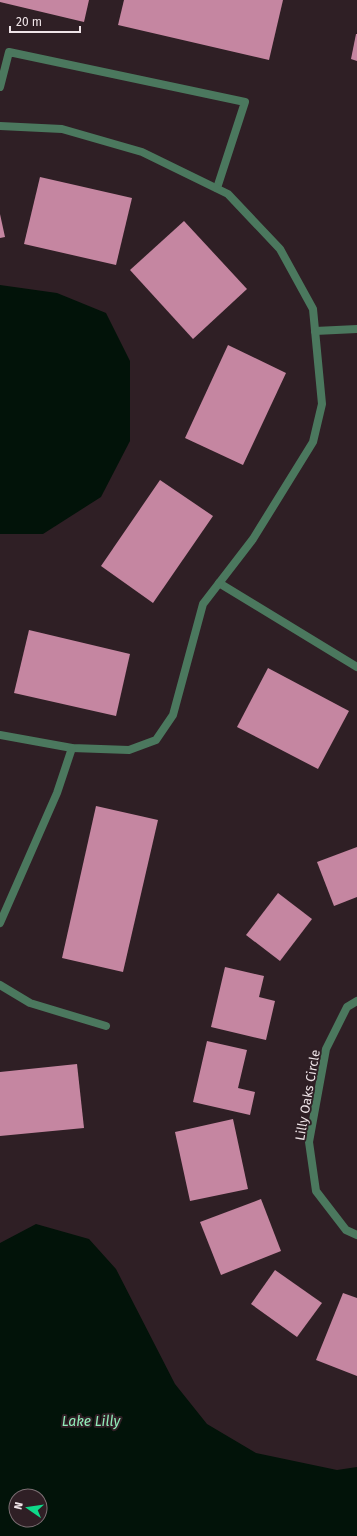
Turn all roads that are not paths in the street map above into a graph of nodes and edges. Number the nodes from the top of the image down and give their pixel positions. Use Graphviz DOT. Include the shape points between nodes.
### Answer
graph roads {
  1 [pos="0,87"];
  2 [pos="0,126"];
  3 [pos="217,188"];
  4 [pos="357,329"];
  5 [pos="315,331"];
  6 [pos="219,583"];
  7 [pos="357,667"];
  8 [pos="0,735"];
  9 [pos="72,748"];
  10 [pos="0,923"];
  11 [pos="0,985"];
  12 [pos="357,1001"];
  13 [pos="106,1026"];
  14 [pos="357,1235"];
  1 -- 3 [label="street" via="9,52 245,102"];
  2 -- 3 [label="street" via="62,129 120,145 142,152"];
  3 -- 5 [label="street" via="228,194 280,248 313,309"];
  4 -- 5 [label="street"];
  5 -- 6 [label="street" via="322,404 313,442 253,539"];
  6 -- 7 [label="street"];
  6 -- 9 [label="street" via="203,604 173,715 156,740 129,750"];
  8 -- 9 [label="street"];
  9 -- 10 [label="street" via="57,793"];
  11 -- 13 [label="street" via="30,1003"];
  12 -- 14 [label="street, Lilly Oaks Circle" via="347,1007 326,1049 308,1142 316,1191 346,1230"];
}
